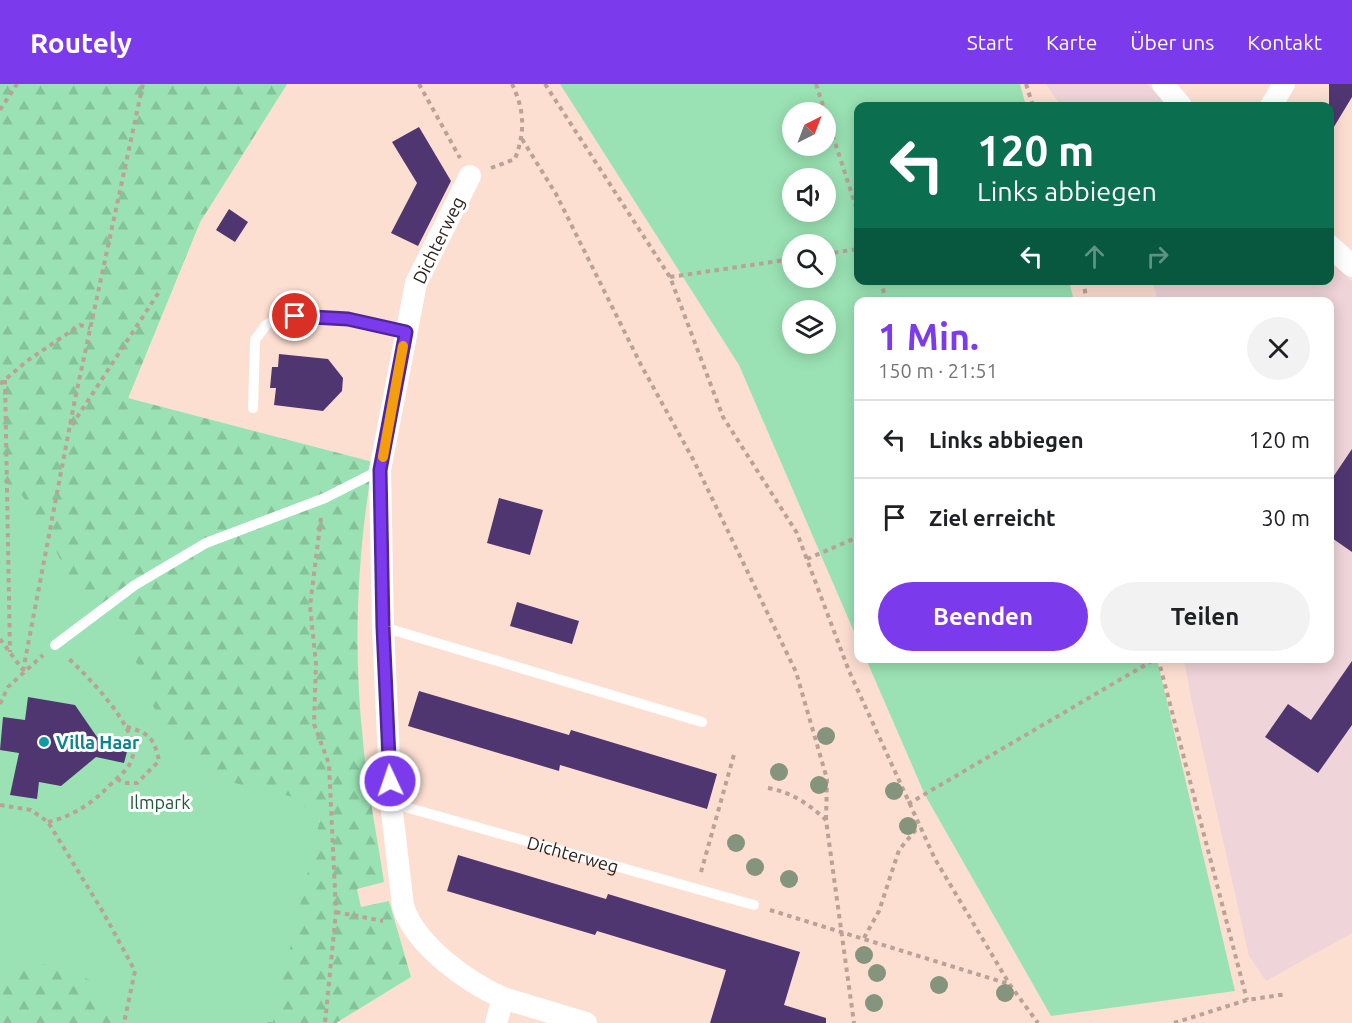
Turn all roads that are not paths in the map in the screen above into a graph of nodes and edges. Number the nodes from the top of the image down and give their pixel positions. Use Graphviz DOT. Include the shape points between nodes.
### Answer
graph roads {
  1 [pos="1163,84"];
  2 [pos="1284,84"];
  3 [pos="1178,102"];
  4 [pos="1273,102"];
  5 [pos="470,176"];
  6 [pos="1334,250"];
  7 [pos="1352,266"];
  8 [pos="406,332"];
  9 [pos="254,408"];
  10 [pos="380,470"];
  11 [pos="383,627"];
  12 [pos="55,645"];
  13 [pos="702,722"];
  14 [pos="391,803"];
  15 [pos="754,905"];
  16 [pos="502,998"];
  17 [pos="496,1023"];
  18 [pos="586,1023"];
  1 -- 3 [label="street"];
  2 -- 4 [label="street"];
  5 -- 8 [label="street, Dichterweg" via="416,283"];
  6 -- 7 [label="street"];
  8 -- 9 [label="lane" via="348,319 283,315 266,325 255,340"];
  8 -- 10 [label="street, Dichterweg"];
  10 -- 11 [label="street, Dichterweg"];
  10 -- 12 [label="lane" via="325,498 206,543 135,585"];
  11 -- 13 [label="lane"];
  11 -- 14 [label="street, Dichterweg"];
  14 -- 15 [label="lane, Dichterweg"];
  14 -- 16 [label="street, Dichterweg" via="406,917 439,956 482,989"];
  16 -- 17 [label="street"];
  16 -- 18 [label="street, Dichterweg"];
}
